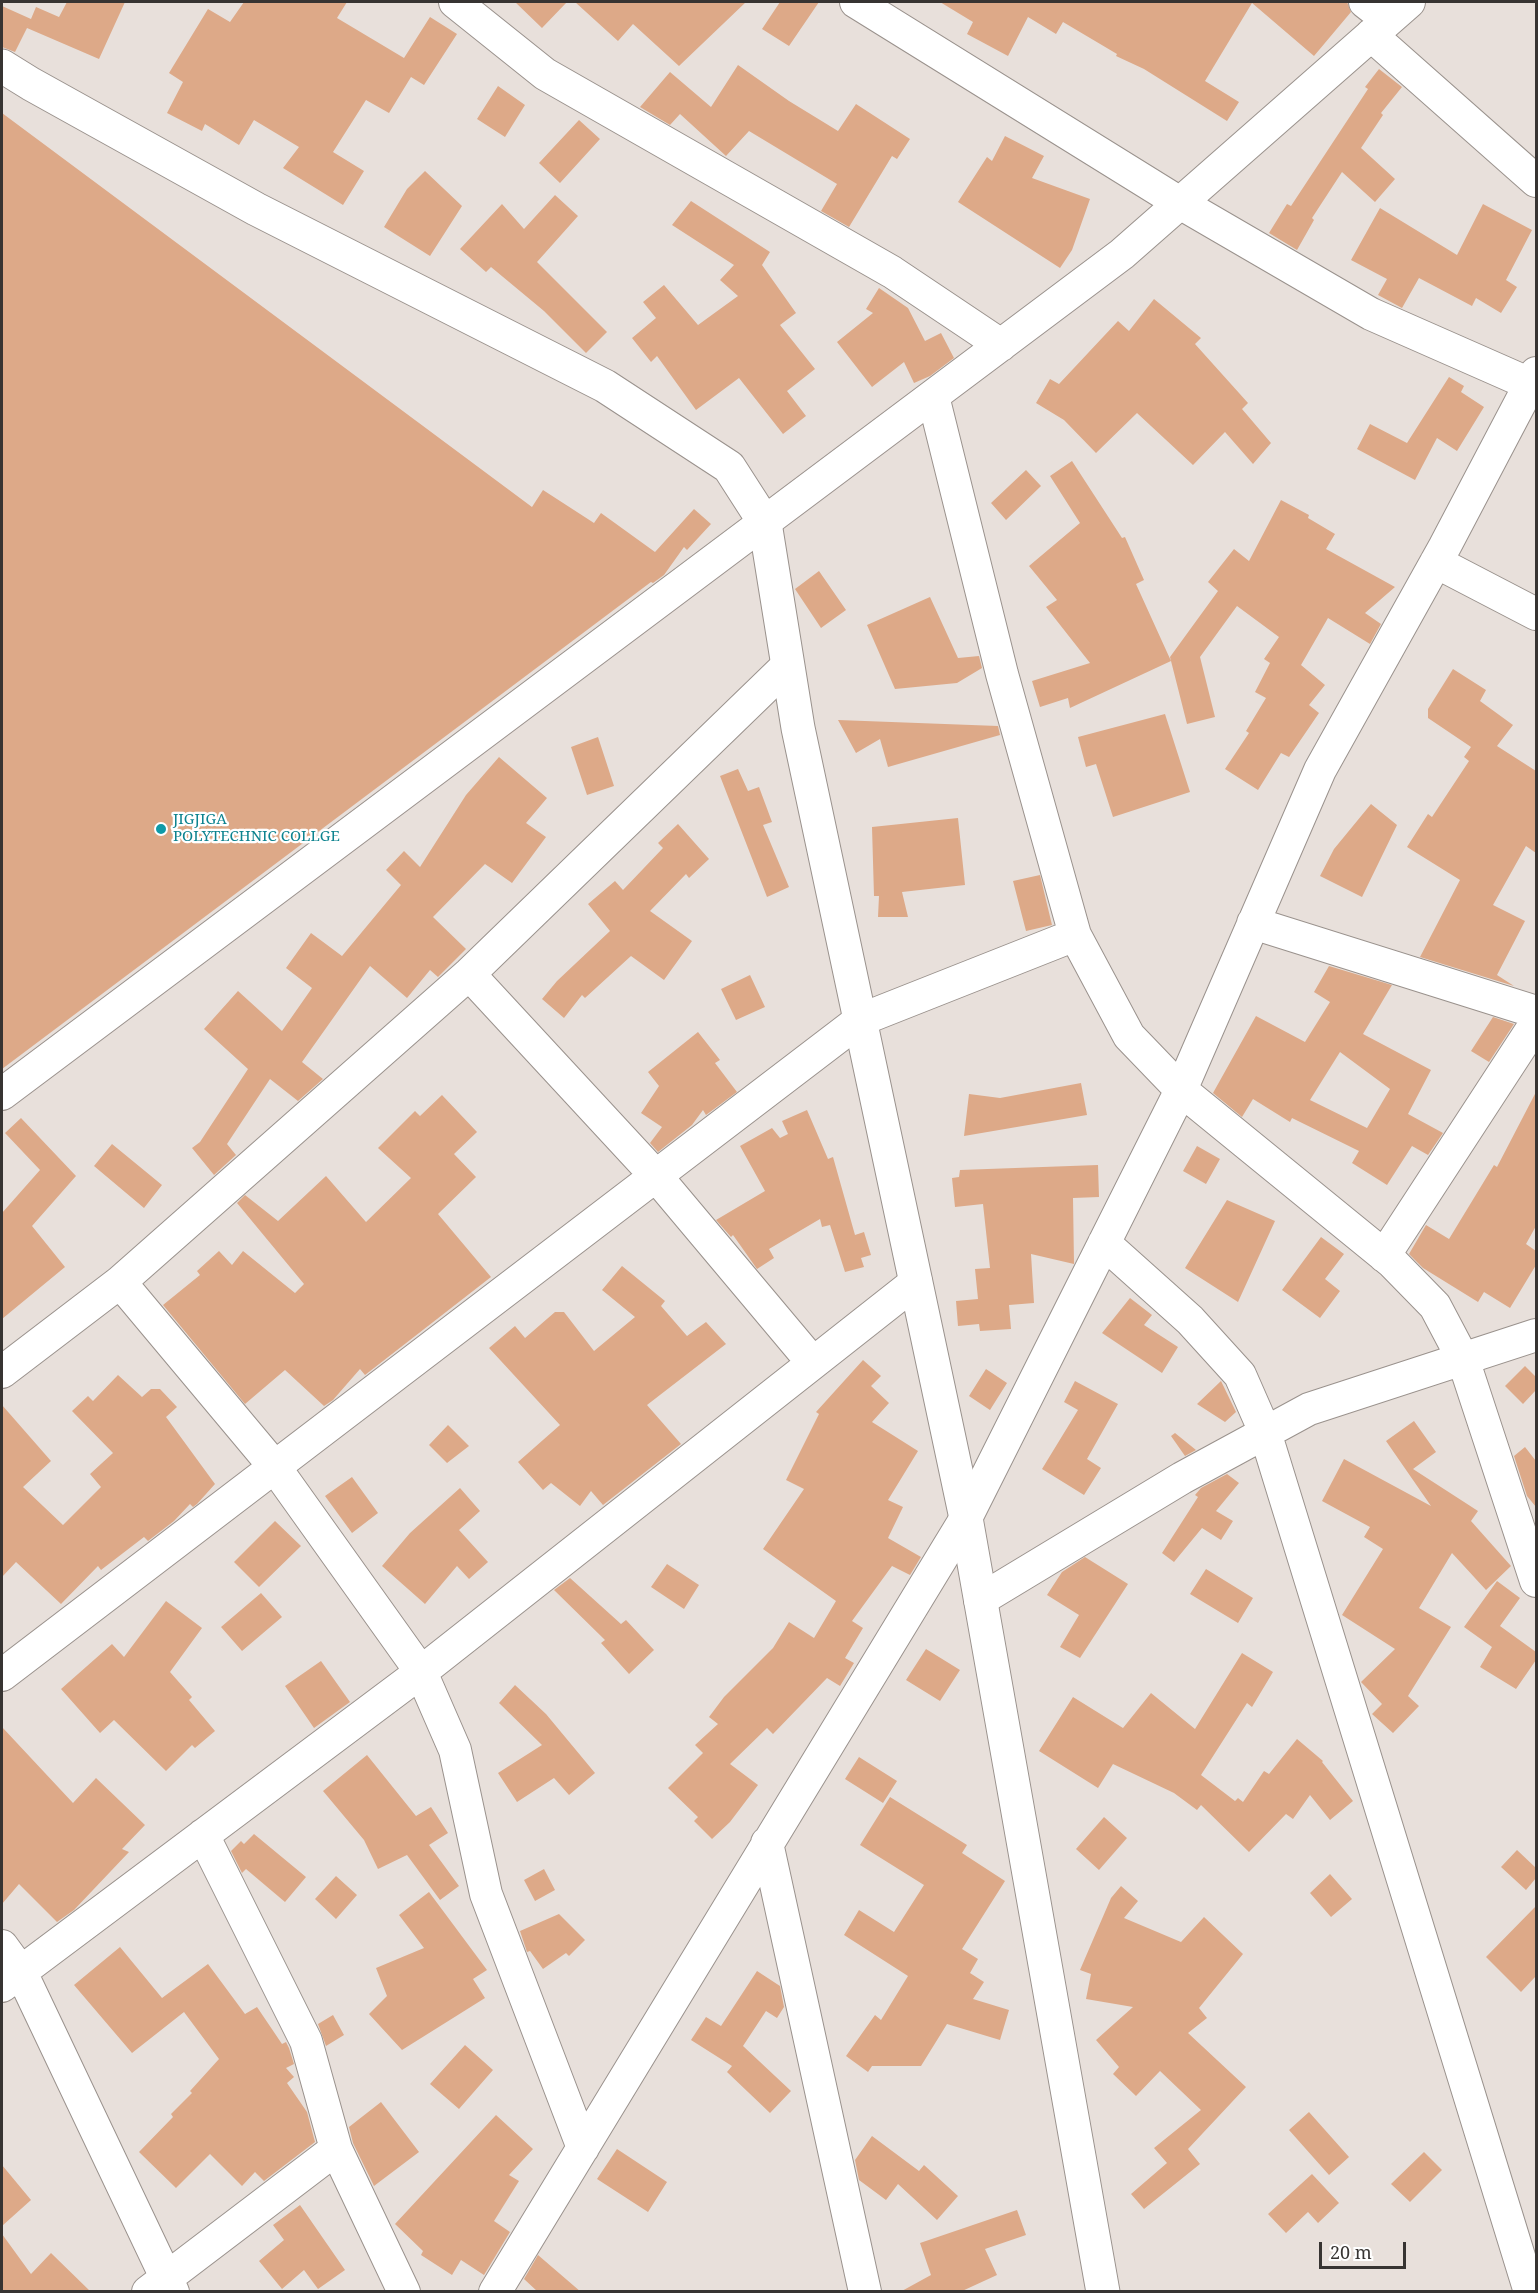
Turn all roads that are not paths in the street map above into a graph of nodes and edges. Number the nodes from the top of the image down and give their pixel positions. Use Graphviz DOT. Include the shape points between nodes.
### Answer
graph roads {
  1 [pos="455,2"];
  2 [pos="856,2"];
  3 [pos="1383,15"];
  4 [pos="2,66"];
  5 [pos="1536,181"];
  6 [pos="1180,203"];
  7 [pos="1001,345"];
  8 [pos="1533,379"];
  9 [pos="933,396"];
  10 [pos="765,523"];
  11 [pos="1436,562"];
  12 [pos="1536,614"];
  13 [pos="787,666"];
  14 [pos="1253,923"];
  15 [pos="1075,935"];
  16 [pos="470,974"];
  17 [pos="1536,1012"];
  18 [pos="860,1020"];
  19 [pos="1536,1023"];
  20 [pos="1181,1090"];
  21 [pos="2,1094"];
  22 [pos="656,1176"];
  23 [pos="1104,1243"];
  24 [pos="1384,1256"];
  25 [pos="120,1282"];
  26 [pos="916,1282"];
  27 [pos="1536,1335"];
  28 [pos="1463,1359"];
  29 [pos="813,1363"];
  30 [pos="2,1372"];
  31 [pos="1265,1432"];
  32 [pos="274,1466"];
  33 [pos="966,1518"];
  34 [pos="1536,1581"];
  35 [pos="980,1600"];
  36 [pos="421,1672"];
  37 [pos="2,1675"];
  38 [pos="203,1835"];
  39 [pos="767,1843"];
  40 [pos="2,1946"];
  41 [pos="11,1979"];
  42 [pos="583,2148"];
  43 [pos="336,2149"];
  44 [pos="1530,2278"];
  45 [pos="163,2287"];
  46 [pos="404,2292"];
  47 [pos="495,2292"];
  48 [pos="865,2292"];
  49 [pos="1103,2292"];
  1 -- 7 [label="street" via="545,74 892,272"];
  2 -- 6 [label="street"];
  3 -- 5 [label="street"];
  3 -- 6 [label="street"];
  4 -- 10 [label="street" via="256,209 605,386 729,467"];
  6 -- 7 [label="street" via="1122,254"];
  6 -- 8 [label="street" via="1371,314"];
  7 -- 9 [label="street"];
  8 -- 11 [label="street"];
  9 -- 10 [label="street"];
  9 -- 15 [label="street" via="1002,674"];
  10 -- 13 [label="street"];
  10 -- 21 [label="street"];
  11 -- 12 [label="street"];
  11 -- 14 [label="street" via="1320,770"];
  13 -- 16 [label="street"];
  13 -- 18 [label="street"];
  14 -- 17 [label="street"];
  14 -- 20 [label="street"];
  15 -- 18 [label="street"];
  15 -- 20 [label="street" via="1128,1036"];
  16 -- 22 [label="street"];
  16 -- 25 [label="street"];
  18 -- 22 [label="street"];
  18 -- 26 [label="street"];
  19 -- 24 [label="street"];
  20 -- 23 [label="street"];
  20 -- 24 [label="street"];
  22 -- 29 [label="street"];
  22 -- 32 [label="street"];
  23 -- 31 [label="street" via="1190,1320 1240,1375"];
  23 -- 33 [label="street"];
  24 -- 28 [label="street" via="1435,1306"];
  25 -- 30 [label="street"];
  25 -- 32 [label="street"];
  26 -- 29 [label="street"];
  26 -- 33 [label="street"];
  27 -- 28 [label="street"];
  28 -- 31 [label="street" via="1309,1409"];
  28 -- 34 [label="street"];
  29 -- 36 [label="street"];
  31 -- 35 [label="street"];
  31 -- 44 [label="street"];
  32 -- 36 [label="street"];
  32 -- 37 [label="street"];
  33 -- 35 [label="street"];
  33 -- 39 [label="street"];
  35 -- 49 [label="street"];
  36 -- 38 [label="street"];
  36 -- 42 [label="street" via="455,1750 486,1894"];
  38 -- 41 [label="street"];
  38 -- 43 [label="street" via="306,2041"];
  39 -- 42 [label="street"];
  39 -- 48 [label="street"];
  40 -- 41 [label="street"];
  41 -- 45 [label="street"];
  42 -- 47 [label="street"];
  43 -- 45 [label="street"];
  43 -- 46 [label="street"];
}
